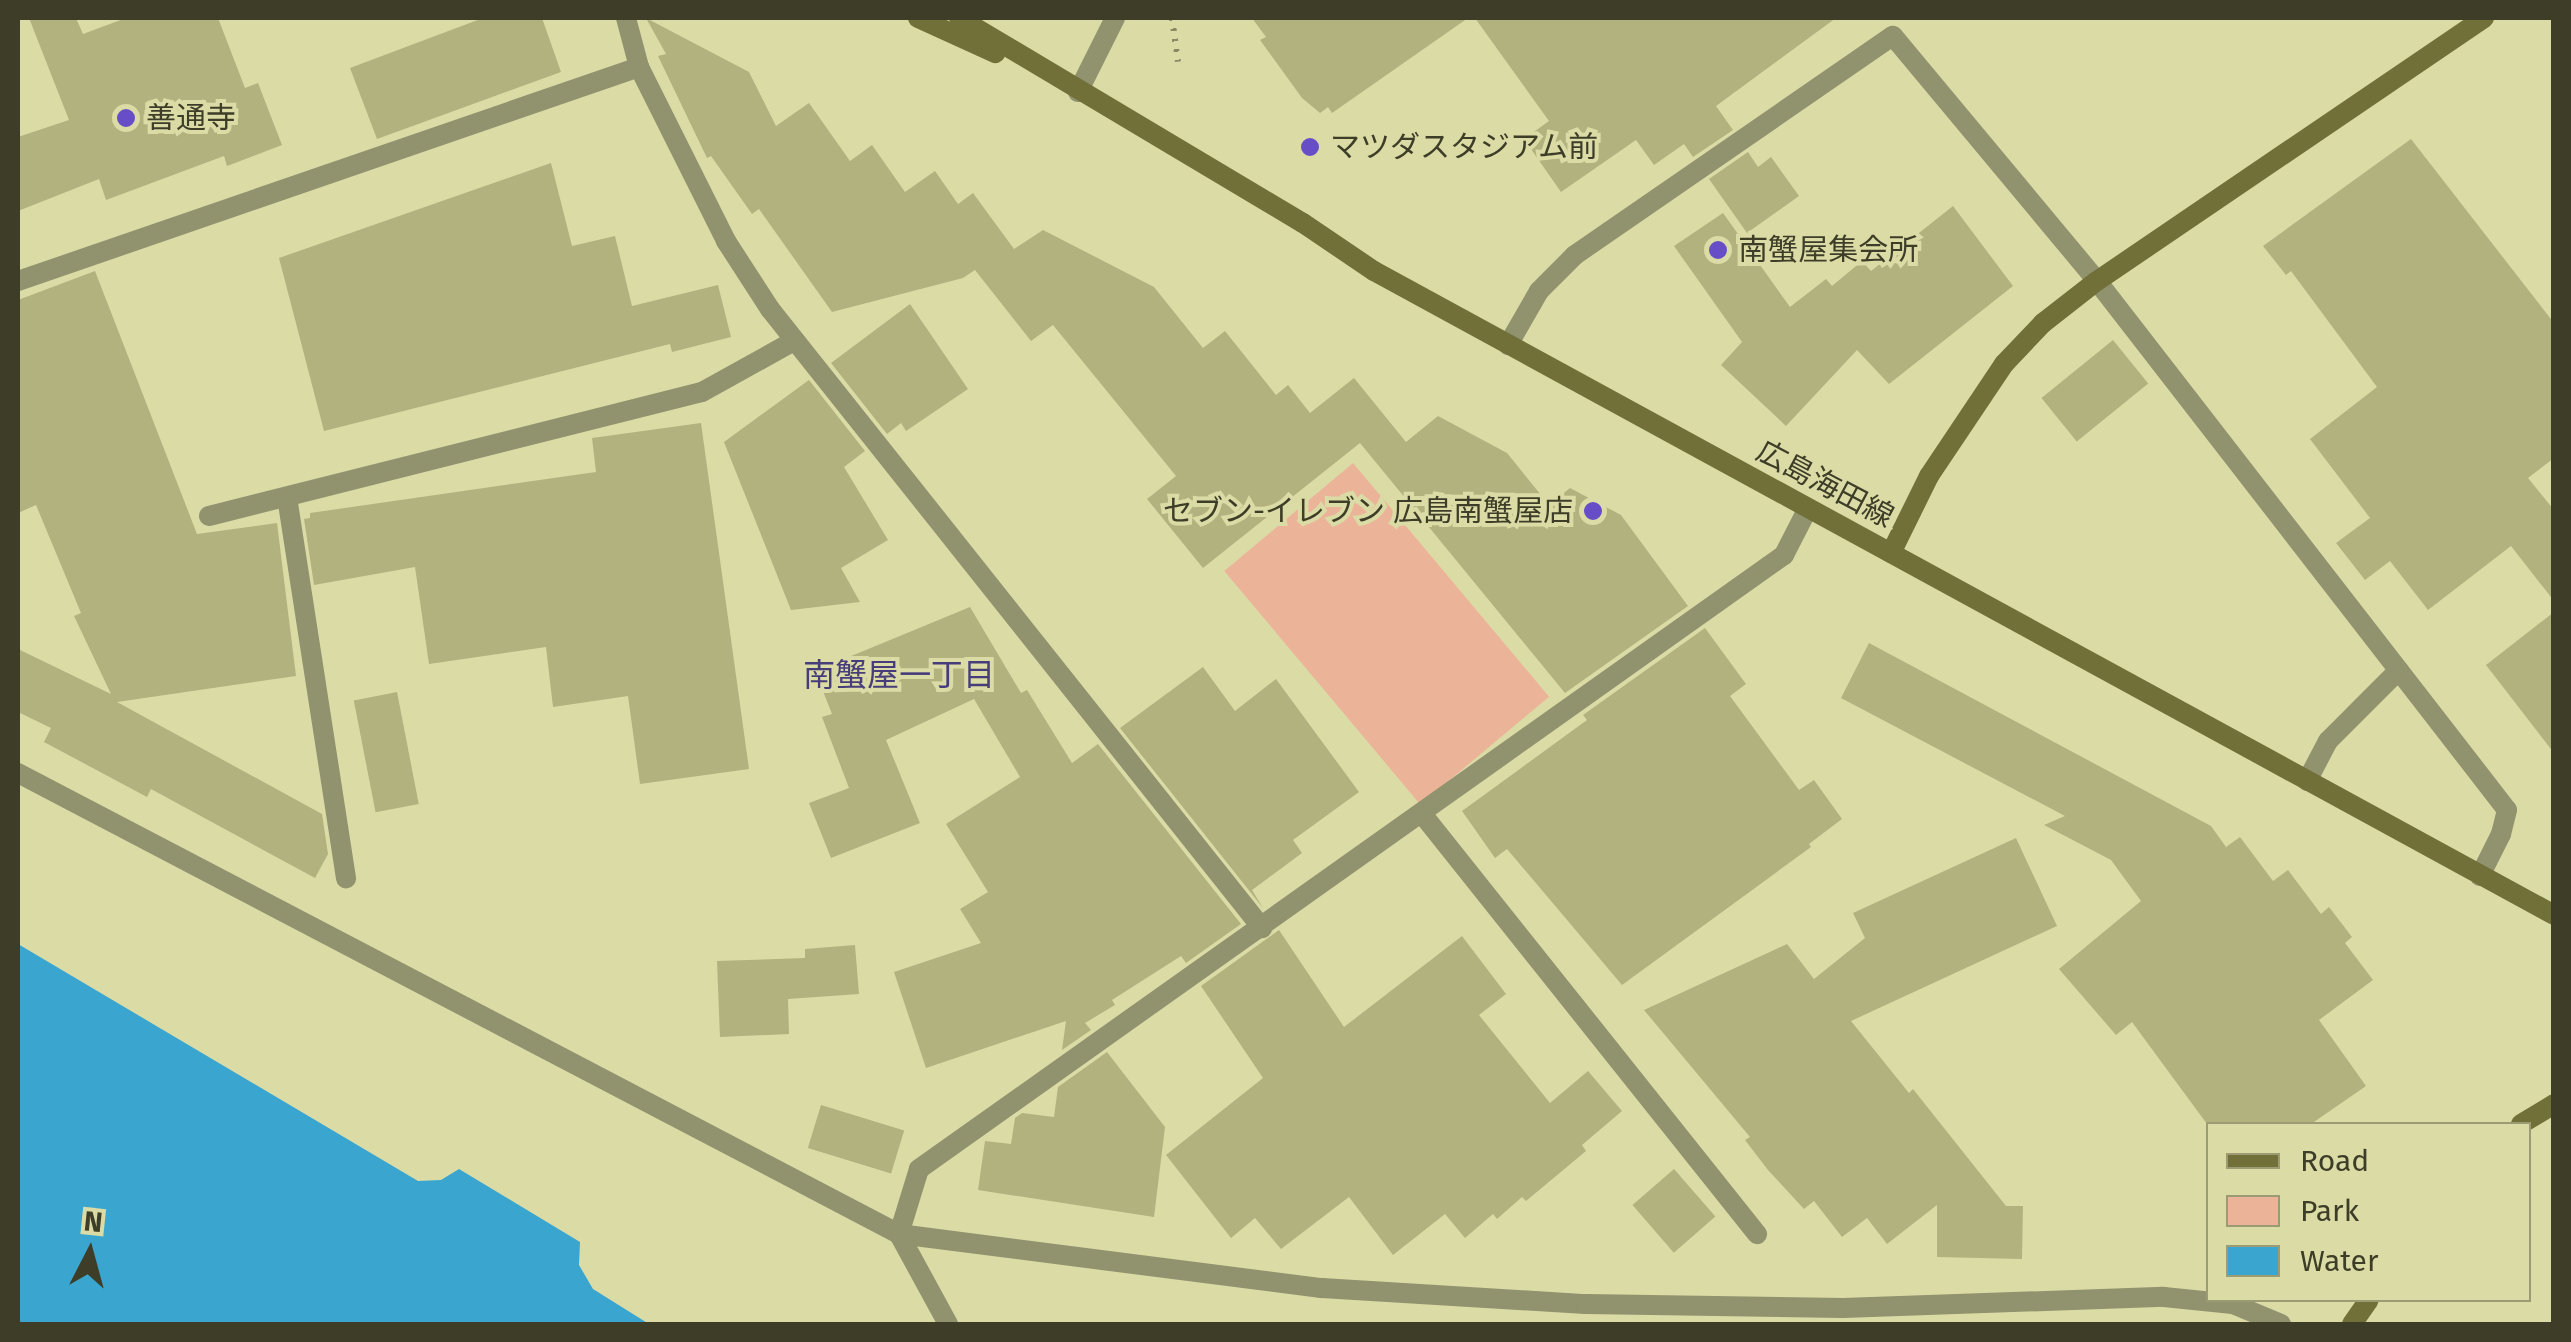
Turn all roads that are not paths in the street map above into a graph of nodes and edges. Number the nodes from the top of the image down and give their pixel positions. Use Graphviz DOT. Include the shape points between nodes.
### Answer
graph roads {
  1 [pos="626,18"];
  2 [pos="918,18"];
  3 [pos="958,18"];
  4 [pos="1115,18"];
  5 [pos="2484,18"];
  6 [pos="640,66"];
  7 [pos="1078,92"];
  8 [pos="18,281"];
  9 [pos="2097,281"];
  10 [pos="794,341"];
  11 [pos="1508,345"];
  12 [pos="287,497"];
  13 [pos="1807,510"];
  14 [pos="208,516"];
  15 [pos="1890,553"];
  16 [pos="2398,670"];
  17 [pos="18,773"];
  18 [pos="2307,780"];
  19 [pos="1423,814"];
  20 [pos="2480,876"];
  21 [pos="346,878"];
  22 [pos="2554,915"];
  23 [pos="1262,928"];
  24 [pos="2554,1104"];
  25 [pos="2525,1122"];
  26 [pos="899,1234"];
  27 [pos="1757,1234"];
  28 [pos="2206,1301"];
  29 [pos="2214,1302"];
  30 [pos="2368,1302"];
  31 [pos="948,1324"];
  32 [pos="2280,1324"];
  33 [pos="2352,1324"];
  1 -- 6 [label="street"];
  2 -- 7 [label="main road, 広島海田線"];
  3 -- 7 [label="main road, 広島海田線"];
  4 -- 7 [label="street"];
  5 -- 9 [label="main road"];
  6 -- 8 [label="street"];
  6 -- 10 [label="street" via="726,241"];
  7 -- 11 [label="main road, 広島海田線"];
  9 -- 11 [label="street" via="1892,36 1575,255 1539,291"];
  9 -- 15 [label="main road" via="2004,364 1930,476"];
  9 -- 16 [label="street"];
  10 -- 12 [label="street" via="702,392"];
  10 -- 23 [label="street"];
  11 -- 13 [label="main road, 広島海田線"];
  12 -- 14 [label="street"];
  12 -- 21 [label="street"];
  13 -- 15 [label="main road, 広島海田線"];
  13 -- 19 [label="street" via="1784,555"];
  15 -- 18 [label="main road, 広島海田線"];
  16 -- 18 [label="street" via="2328,742"];
  16 -- 20 [label="street" via="2507,810"];
  17 -- 26 [label="street"];
  18 -- 20 [label="main road, 広島海田線"];
  19 -- 23 [label="street"];
  19 -- 27 [label="street"];
  20 -- 22 [label="main road, 広島海田線"];
  23 -- 26 [label="street" via="919,1168"];
  24 -- 25 [label="main road"];
  26 -- 28 [label="street" via="1341,1289 1586,1304 1844,1308"];
  26 -- 31 [label="street"];
  29 -- 32 [label="street"];
  30 -- 33 [label="main road"];
}
